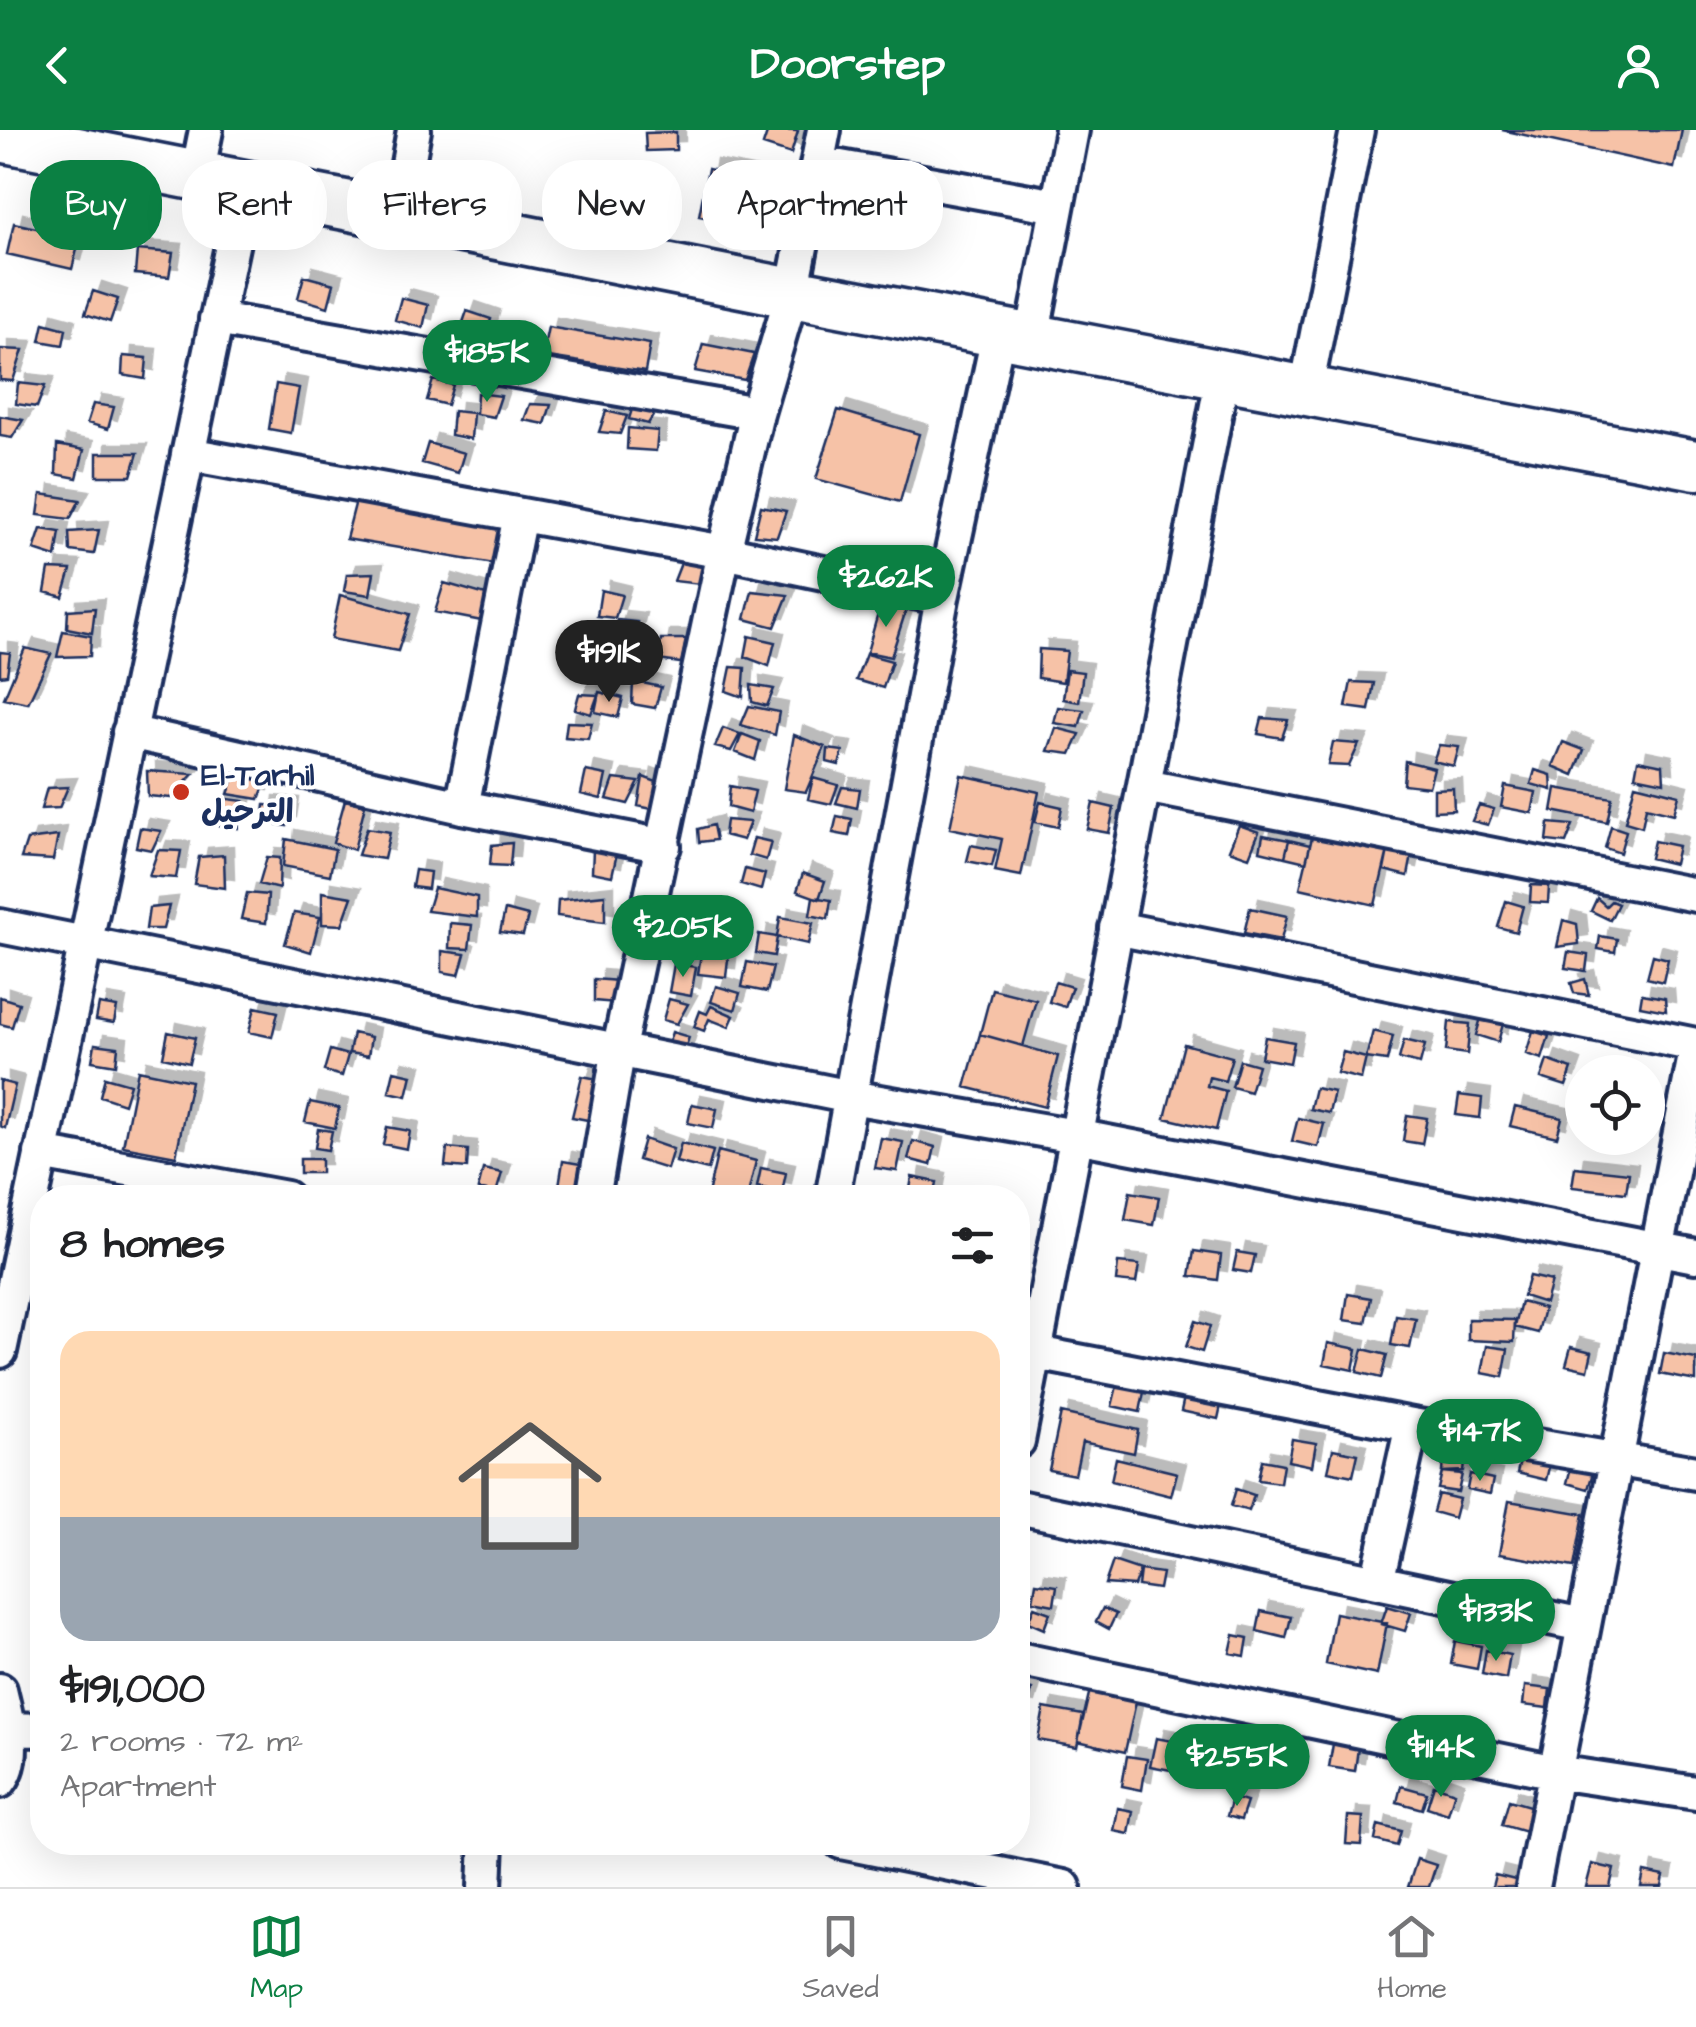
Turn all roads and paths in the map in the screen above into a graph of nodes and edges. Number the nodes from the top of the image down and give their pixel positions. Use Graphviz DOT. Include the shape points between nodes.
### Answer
graph roads {
  1 [pos="414,130"];
  2 [pos="824,130"];
  3 [pos="1072,130"];
  4 [pos="1356,130"];
  5 [pos="0,137"];
  6 [pos="202,153"];
  7 [pos="409,160"];
  8 [pos="819,160"];
  9 [pos="943,185"];
  10 [pos="1057,206"];
  11 [pos="522,239"];
  12 [pos="231,250"];
  13 [pos="801,250"];
  14 [pos="792,293"];
  15 [pos="216,320"];
  16 [pos="1016,334"];
  17 [pos="1223,374"];
  18 [pos="1306,390"];
  19 [pos="757,413"];
  20 [pos="188,454"];
  21 [pos="1696,465"];
  22 [pos="520,515"];
  23 [pos="724,552"];
  24 [pos="942,598"];
  25 [pos="129,732"];
  26 [pos="1145,786"];
  27 [pos="462,807"];
  28 [pos="664,846"];
  29 [pos="1696,895"];
  30 [pos="0,926"];
  31 [pos="1116,928"];
  32 [pos="84,942"];
  33 [pos="1696,1047"];
  34 [pos="620,1048"];
  35 [pos="851,1097"];
  36 [pos="1076,1136"];
  37 [pos="40,1154"];
  38 [pos="34,1185"];
  39 [pos="213,1185"];
  40 [pos="595,1185"];
  41 [pos="834,1185"];
  42 [pos="30,1203"];
  43 [pos="1655,1250"];
  44 [pos="1696,1256"];
  45 [pos="0,1351"];
  46 [pos="1036,1353"];
  47 [pos="1030,1382"];
  48 [pos="1412,1425"];
  49 [pos="1614,1460"];
  50 [pos="1696,1473"];
  51 [pos="1030,1510"];
  52 [pos="1377,1582"];
  53 [pos="1583,1625"];
  54 [pos="1030,1662"];
  55 [pos="0,1690"];
  56 [pos="8,1728"];
  57 [pos="30,1729"];
  58 [pos="1555,1772"];
  59 [pos="0,1781"];
  60 [pos="1696,1793"];
  61 [pos="487,1855"];
  62 [pos="947,1855"];
  63 [pos="1020,1883"];
  64 [pos="485,1887"];
  65 [pos="1064,1887"];
  66 [pos="1533,1887"];
  1 -- 7 [label="street"];
  2 -- 8 [label="street"];
  3 -- 10 [label="street"];
  4 -- 18 [label="street"];
  5 -- 6 [label="street"];
  9 -- 10 [label="street"];
  10 -- 16 [label="street"];
  11 -- 14 [label="street"];
  12 -- 15 [label="street"];
  13 -- 14 [label="street"];
  14 -- 16 [label="street"];
  14 -- 19 [label="street"];
  15 -- 19 [label="street"];
  15 -- 20 [label="street"];
  16 -- 17 [label="street"];
  16 -- 24 [label="street"];
  17 -- 18 [label="street"];
  17 -- 26 [label="street"];
  18 -- 21 [label="street"];
  19 -- 23 [label="street"];
  20 -- 22 [label="street"];
  20 -- 25 [label="street"];
  22 -- 23 [label="street"];
  22 -- 27 [label="street"];
  23 -- 24 [label="street"];
  23 -- 28 [label="street"];
  24 -- 35 [label="street"];
  25 -- 27 [label="street"];
  25 -- 32 [label="street"];
  26 -- 29 [label="street"];
  26 -- 31 [label="street"];
  27 -- 28 [label="street"];
  28 -- 34 [label="street"];
  30 -- 32 [label="street"];
  31 -- 33 [label="street"];
  31 -- 36 [label="street"];
  32 -- 34 [label="street"];
  32 -- 37 [label="street"];
  33 -- 43 [label="street"];
  34 -- 35 [label="street"];
  34 -- 40 [label="street"];
  35 -- 36 [label="street"];
  35 -- 41 [label="street"];
  36 -- 43 [label="street"];
  36 -- 46 [label="street"];
  37 -- 38 [label="street"];
  37 -- 39 [label="street"];
  42 -- 45 [label="street"];
  43 -- 44 [label="street"];
  43 -- 49 [label="street"];
  46 -- 47 [label="street"];
  46 -- 48 [label="street"];
  48 -- 49 [label="street"];
  48 -- 52 [label="street"];
  49 -- 50 [label="street"];
  49 -- 53 [label="street"];
  51 -- 52 [label="street"];
  52 -- 53 [label="street"];
  53 -- 58 [label="street"];
  54 -- 58 [label="street"];
  55 -- 56 [label="street"];
  56 -- 57 [label="street"];
  56 -- 59 [label="street" via="8,1771"];
  58 -- 60 [label="street"];
  58 -- 66 [label="street"];
  61 -- 64 [label="street"];
  62 -- 63 [label="street"];
  63 -- 65 [label="street"];
}
